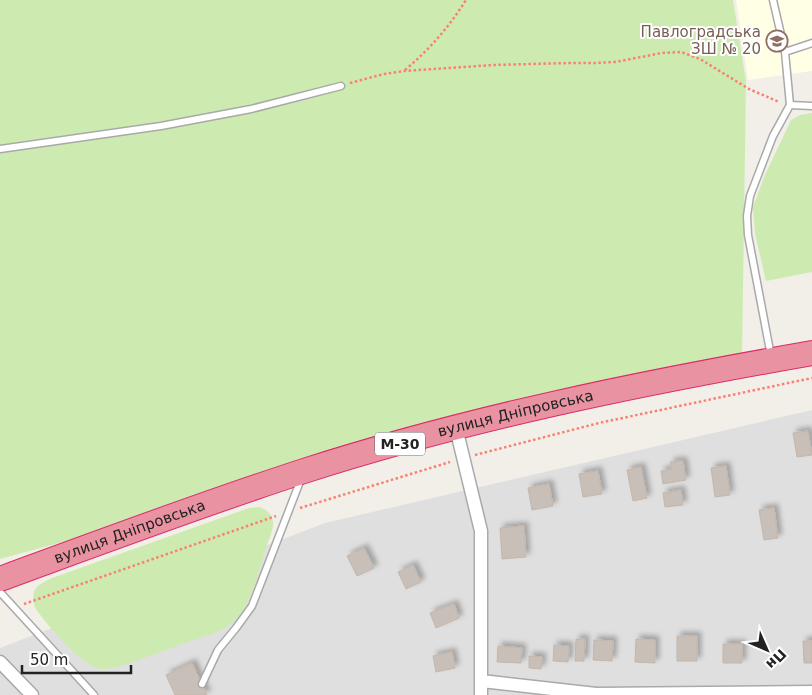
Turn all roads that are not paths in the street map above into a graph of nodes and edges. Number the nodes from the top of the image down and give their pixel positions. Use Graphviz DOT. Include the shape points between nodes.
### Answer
graph roads {
  1 [pos="774,0"];
  2 [pos="812,43"];
  3 [pos="785,52"];
  4 [pos="341,86"];
  5 [pos="790,105"];
  6 [pos="812,106"];
  7 [pos="0,149"];
  8 [pos="812,353"];
  9 [pos="772,360"];
  10 [pos="456,428"];
  11 [pos="305,471"];
  12 [pos="0,579"];
  13 [pos="0,592"];
  14 [pos="0,662"];
  15 [pos="482,681"];
  16 [pos="202,684"];
  17 [pos="812,692"];
  18 [pos="744,693"];
  19 [pos="32,695"];
  20 [pos="94,695"];
  21 [pos="481,695"];
  1 -- 3 [label="lane"];
  2 -- 3 [label="lane"];
  3 -- 5 [label="lane"];
  4 -- 7 [label="lane" via="251,109 162,126"];
  5 -- 6 [label="lane"];
  5 -- 9 [label="lane" via="769,145 750,196 747,216"];
  8 -- 9 [label="highway, вулиця Дніпровська / М-30"];
  9 -- 10 [label="highway, вулиця Дніпровська / М-30"];
  10 -- 11 [label="highway, вулиця Дніпровська / М-30"];
  10 -- 15 [label="street" via="481,531"];
  11 -- 12 [label="highway, вулиця Дніпровська / М-30"];
  11 -- 16 [label="lane" via="252,606 218,650"];
  13 -- 20 [label="lane"];
  14 -- 19 [label="street"];
  15 -- 18 [label="street" via="596,694"];
  15 -- 21 [label="street"];
  17 -- 18 [label="street"];
}
